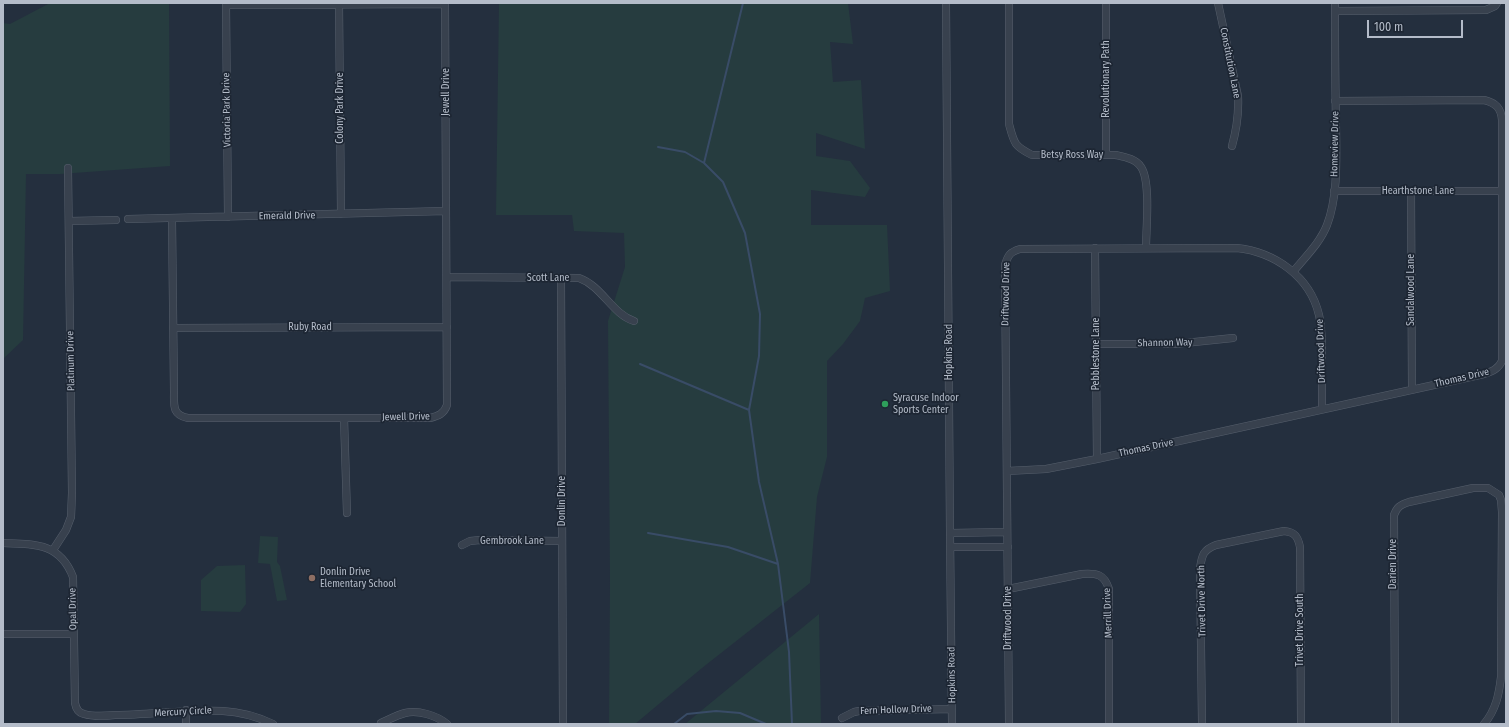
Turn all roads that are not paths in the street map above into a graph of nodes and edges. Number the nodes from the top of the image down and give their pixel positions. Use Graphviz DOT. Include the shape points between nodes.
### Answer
graph roads {
  1 [pos="946,3"];
  2 [pos="1009,3"];
  3 [pos="1106,3"];
  4 [pos="1218,3"];
  5 [pos="1335,3"];
  6 [pos="1497,3"];
  7 [pos="226,4"];
  8 [pos="339,4"];
  9 [pos="445,4"];
  10 [pos="1335,11"];
  11 [pos="1335,101"];
  12 [pos="1232,146"];
  13 [pos="1106,155"];
  14 [pos="68,168"];
  15 [pos="1334,190"];
  16 [pos="1411,191"];
  17 [pos="1502,191"];
  18 [pos="446,211"];
  19 [pos="341,214"];
  20 [pos="228,217"];
  21 [pos="128,219"];
  22 [pos="172,219"];
  23 [pos="116,220"];
  24 [pos="69,221"];
  25 [pos="1095,248"];
  26 [pos="1146,248"];
  27 [pos="1293,272"];
  28 [pos="447,277"];
  29 [pos="561,278"];
  30 [pos="634,321"];
  31 [pos="447,327"];
  32 [pos="173,328"];
  33 [pos="1233,338"];
  34 [pos="1096,344"];
  35 [pos="1412,390"];
  36 [pos="1322,409"];
  37 [pos="344,418"];
  38 [pos="1097,459"];
  39 [pos="1007,471"];
  40 [pos="347,513"];
  41 [pos="1007,532"];
  42 [pos="950,533"];
  43 [pos="1296,536"];
  44 [pos="562,541"];
  45 [pos="3,543"];
  46 [pos="462,545"];
  47 [pos="950,547"];
  48 [pos="1008,547"];
  49 [pos="53,550"];
  50 [pos="1008,589"];
  51 [pos="3,634"];
  52 [pos="74,634"];
  53 [pos="952,709"];
  54 [pos="186,710"];
  55 [pos="90,716"];
  56 [pos="842,718"];
  57 [pos="381,723"];
  58 [pos="186,724"];
  59 [pos="273,724"];
  60 [pos="447,724"];
  61 [pos="563,724"];
  62 [pos="952,724"];
  63 [pos="1009,724"];
  64 [pos="1109,724"];
  65 [pos="1202,724"];
  66 [pos="1301,724"];
  67 [pos="1394,724"];
  68 [pos="1484,724"];
  1 -- 42 [label="street, Hopkins Road"];
  2 -- 13 [label="street, Betsy Ross Way" via="1009,124 1013,140 1020,149 1032,156"];
  3 -- 13 [label="street, Revolutionary Path"];
  4 -- 12 [label="street, Constitution Lane" via="1238,96 1238,125"];
  5 -- 10 [label="street, Homeview Drive"];
  6 -- 10 [label="street" via="1486,10"];
  7 -- 8 [label="street"];
  7 -- 20 [label="street, Victoria Park Drive"];
  8 -- 9 [label="street"];
  8 -- 19 [label="street, Colony Park Drive"];
  9 -- 18 [label="street, Jewell Drive"];
  10 -- 11 [label="street, Homeview Drive"];
  11 -- 15 [label="street, Homeview Drive"];
  11 -- 17 [label="street, Thomas Drive" via="1492,102 1501,112"];
  13 -- 26 [label="street, Betsy Ross Way" via="1128,158 1142,167 1147,183"];
  14 -- 24 [label="street, Platinum Drive"];
  15 -- 16 [label="street, Hearthstone Lane"];
  15 -- 27 [label="street, Homeview Drive" via="1327,226"];
  16 -- 17 [label="street, Hearthstone Lane"];
  16 -- 35 [label="street, Sandalwood Lane"];
  17 -- 35 [label="street, Thomas Drive" via="1502,361 1494,371"];
  18 -- 19 [label="street, Emerald Drive"];
  18 -- 28 [label="street, Jewell Drive"];
  19 -- 20 [label="street, Emerald Drive"];
  20 -- 22 [label="street, Emerald Drive"];
  21 -- 22 [label="street, Emerald Drive"];
  22 -- 32 [label="street, Jewell Drive"];
  23 -- 24 [label="street"];
  24 -- 49 [label="street, Platinum Drive" via="71,517"];
  25 -- 26 [label="street, Driftwood Drive"];
  25 -- 34 [label="street, Pebblestone Lane"];
  25 -- 39 [label="street, Driftwood Drive" via="1020,249 1012,251 1008,256 1005,265"];
  26 -- 27 [label="street, Driftwood Drive" via="1248,249 1265,254"];
  27 -- 36 [label="street, Driftwood Drive" via="1308,289 1319,314 1322,336"];
  28 -- 29 [label="street, Scott Lane"];
  28 -- 31 [label="street, Jewell Drive"];
  29 -- 30 [label="street, Scott Lane" via="585,280 626,318"];
  29 -- 44 [label="street, Donlin Drive"];
  31 -- 32 [label="street, Ruby Road"];
  31 -- 37 [label="street, Jewell Drive" via="447,405 443,412 430,418"];
  32 -- 37 [label="street, Jewell Drive" via="174,409 184,417"];
  33 -- 34 [label="street, Shannon Way" via="1174,344"];
  34 -- 38 [label="street, Pebblestone Lane"];
  35 -- 36 [label="street, Thomas Drive"];
  36 -- 38 [label="street, Thomas Drive"];
  37 -- 40 [label="street"];
  38 -- 39 [label="street, Thomas Drive" via="1046,469"];
  39 -- 41 [label="street, Driftwood Drive"];
  41 -- 42 [label="street"];
  41 -- 48 [label="street, Driftwood Drive"];
  42 -- 47 [label="street, Hopkins Road"];
  43 -- 65 [label="street, Trivet Drive North" via="1290,531 1284,531 1216,545 1208,548 1202,557"];
  43 -- 66 [label="street, Trivet Drive South" via="1300,547"];
  44 -- 46 [label="street, Gembrook Lane" via="480,540"];
  44 -- 61 [label="street, Donlin Drive"];
  45 -- 49 [label="street" via="42,546"];
  47 -- 48 [label="street"];
  47 -- 53 [label="street, Hopkins Road"];
  48 -- 50 [label="street, Driftwood Drive"];
  49 -- 52 [label="street, Opal Drive" via="69,568 73,577"];
  50 -- 63 [label="street, Driftwood Drive"];
  50 -- 64 [label="street, Merrill Drive" via="1094,573 1106,581"];
  51 -- 52 [label="street"];
  52 -- 55 [label="street, Opal Drive" via="75,703 78,711"];
  53 -- 56 [label="street, Fern Hollow Drive" via="859,711"];
  53 -- 62 [label="street, Hopkins Road"];
  54 -- 55 [label="street, Mercury Circle"];
  54 -- 58 [label="street"];
  54 -- 59 [label="street, Mercury Circle" via="239,712"];
  57 -- 60 [label="street" via="406,713 424,714"];
  67 -- 68 [label="street, Darien Drive" via="1393,525 1396,509 1409,502 1473,488 1488,488 1496,492 1501,500 1502,512 1501,676 1494,710"];
}
